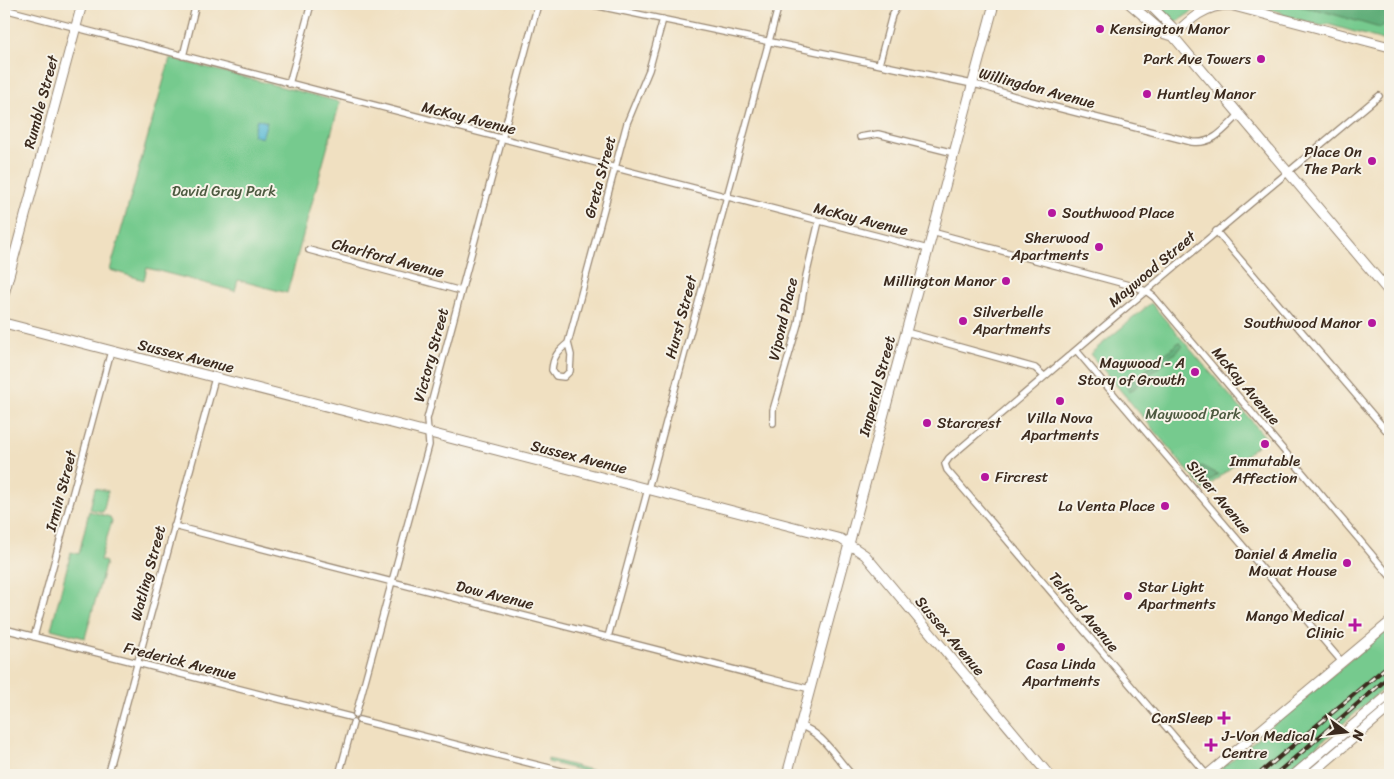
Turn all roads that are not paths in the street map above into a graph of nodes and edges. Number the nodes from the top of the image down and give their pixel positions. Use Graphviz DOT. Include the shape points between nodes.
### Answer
graph roads {
  1 [pos="82,4"];
  2 [pos="196,4"];
  3 [pos="311,4"];
  4 [pos="538,4"];
  5 [pos="589,4"];
  6 [pos="779,4"];
  7 [pos="899,4"];
  8 [pos="994,4"];
  9 [pos="1130,4"];
  10 [pos="1149,4"];
  11 [pos="4,9"];
  12 [pos="663,19"];
  13 [pos="75,28"];
  14 [pos="1174,36"];
  15 [pos="769,41"];
  16 [pos="1390,47"];
  17 [pos="183,56"];
  18 [pos="879,64"];
  19 [pos="289,84"];
  20 [pos="972,84"];
  21 [pos="1379,96"];
  22 [pos="1240,114"];
  23 [pos="860,138"];
  24 [pos="502,139"];
  25 [pos="954,153"];
  26 [pos="614,168"];
  27 [pos="1289,172"];
  28 [pos="727,197"];
  29 [pos="819,221"];
  30 [pos="932,232"];
  31 [pos="1216,232"];
  32 [pos="928,249"];
  33 [pos="309,250"];
  34 [pos="1390,274"];
  35 [pos="1381,282"];
  36 [pos="461,291"];
  37 [pos="1146,291"];
  38 [pos="1390,293"];
  39 [pos="4,294"];
  40 [pos="4,323"];
  41 [pos="906,332"];
  42 [pos="568,343"];
  43 [pos="1076,350"];
  44 [pos="111,351"];
  45 [pos="1044,376"];
  46 [pos="215,378"];
  47 [pos="773,423"];
  48 [pos="427,433"];
  49 [pos="1390,435"];
  50 [pos="945,464"];
  51 [pos="648,488"];
  52 [pos="174,526"];
  53 [pos="849,544"];
  54 [pos="1390,576"];
  55 [pos="391,581"];
  56 [pos="1390,622"];
  57 [pos="4,629"];
  58 [pos="34,637"];
  59 [pos="608,637"];
  60 [pos="137,662"];
  61 [pos="1342,662"];
  62 [pos="810,688"];
  63 [pos="1390,694"];
  64 [pos="1390,707"];
  65 [pos="1368,713"];
  66 [pos="356,714"];
  67 [pos="352,720"];
  68 [pos="359,720"];
  69 [pos="1374,720"];
  70 [pos="800,726"];
  71 [pos="107,775"];
  72 [pos="339,775"];
  73 [pos="577,775"];
  74 [pos="787,775"];
  75 [pos="852,775"];
  76 [pos="1049,775"];
  77 [pos="1207,775"];
  78 [pos="1294,775"];
  79 [pos="1310,775"];
  1 -- 13 [label="street, Rumble Street"];
  2 -- 17 [label="street"];
  3 -- 19 [label="street"];
  4 -- 24 [label="street, Victory Street"];
  5 -- 12 [label="street, Willingdon Avenue"];
  6 -- 15 [label="street, Hurst Street"];
  7 -- 18 [label="street" via="892,15"];
  8 -- 20 [label="street, Imperial Street"];
  9 -- 14 [label="street" via="1165,34"];
  10 -- 14 [label="street" via="1172,27"];
  11 -- 13 [label="street, McKay Avenue"];
  12 -- 15 [label="street, Willingdon Avenue"];
  12 -- 26 [label="street, Greta Street" via="653,58 630,114"];
  13 -- 17 [label="street, McKay Avenue"];
  13 -- 39 [label="street, Rumble Street"];
  14 -- 16 [label="street" via="1198,13 1230,5"];
  14 -- 22 [label="street"];
  15 -- 18 [label="street, Willingdon Avenue"];
  15 -- 28 [label="street, Hurst Street"];
  17 -- 19 [label="street, McKay Avenue"];
  18 -- 20 [label="street, Willingdon Avenue"];
  19 -- 24 [label="street, McKay Avenue"];
  20 -- 22 [label="street, Willingdon Avenue" via="1203,144 1212,140"];
  20 -- 25 [label="street, Imperial Street"];
  21 -- 27 [label="street, Maywood Street"];
  22 -- 27 [label="street"];
  23 -- 25 [label="street" via="878,134"];
  24 -- 26 [label="street, McKay Avenue"];
  24 -- 36 [label="street, Victory Street"];
  25 -- 30 [label="street, Imperial Street"];
  26 -- 28 [label="street, McKay Avenue"];
  26 -- 42 [label="street, Greta Street"];
  27 -- 31 [label="street, Maywood Street"];
  27 -- 35 [label="street"];
  28 -- 29 [label="street, McKay Avenue"];
  28 -- 51 [label="street, Hurst Street"];
  29 -- 32 [label="street, McKay Avenue"];
  29 -- 47 [label="street, Vipond Place" via="798,324 773,410"];
  30 -- 32 [label="street, Imperial Street"];
  30 -- 37 [label="street, McKay Avenue"];
  31 -- 37 [label="street, Maywood Street"];
  31 -- 49 [label="street"];
  32 -- 41 [label="street, Imperial Street"];
  33 -- 36 [label="street, Charlford Avenue"];
  34 -- 35 [label="street"];
  35 -- 38 [label="street"];
  36 -- 48 [label="street, Victory Street" via="426,419"];
  37 -- 43 [label="street, Maywood Street"];
  37 -- 54 [label="street, McKay Avenue"];
  40 -- 44 [label="street, Sussex Avenue"];
  41 -- 45 [label="street" via="1035,368"];
  41 -- 53 [label="street, Imperial Street"];
  42 -- 42 [label="street, Greta Street" via="552,363 556,376 564,377 570,371"];
  43 -- 45 [label="street, Maywood Street"];
  43 -- 61 [label="street, Silver Avenue"];
  44 -- 46 [label="street, Sussex Avenue"];
  44 -- 58 [label="street, Irmin Street"];
  45 -- 50 [label="street, Maywood Street"];
  46 -- 48 [label="street, Sussex Avenue"];
  46 -- 52 [label="street, Watling Street"];
  48 -- 51 [label="street, Sussex Avenue"];
  48 -- 55 [label="street, Victory Street" via="428,445"];
  50 -- 77 [label="street, Telford Avenue"];
  51 -- 53 [label="street, Sussex Avenue" via="838,538"];
  51 -- 59 [label="street, Hurst Street"];
  52 -- 55 [label="street, Dow Avenue"];
  52 -- 60 [label="street, Watling Street"];
  53 -- 62 [label="street, Imperial Street"];
  53 -- 76 [label="street, Sussex Avenue" via="865,555"];
  55 -- 59 [label="street, Dow Avenue"];
  55 -- 66 [label="street, Victory Street"];
  56 -- 61 [label="street"];
  57 -- 58 [label="street, Frederick Avenue"];
  58 -- 60 [label="street, Frederick Avenue"];
  59 -- 62 [label="street, Dow Avenue"];
  60 -- 67 [label="street, Frederick Avenue"];
  60 -- 71 [label="street, Watling Street"];
  61 -- 77 [label="street"];
  62 -- 70 [label="street, Imperial Street"];
  63 -- 65 [label="street"];
  64 -- 69 [label="street"];
  65 -- 69 [label="street"];
  65 -- 78 [label="street"];
  66 -- 67 [label="street" via="352,714"];
  66 -- 68 [label="street"];
  67 -- 68 [label="street" via="357,723"];
  67 -- 72 [label="street"];
  68 -- 73 [label="street"];
  69 -- 79 [label="street"];
  70 -- 74 [label="street, Imperial Street"];
  70 -- 75 [label="street" via="818,735"];
}
